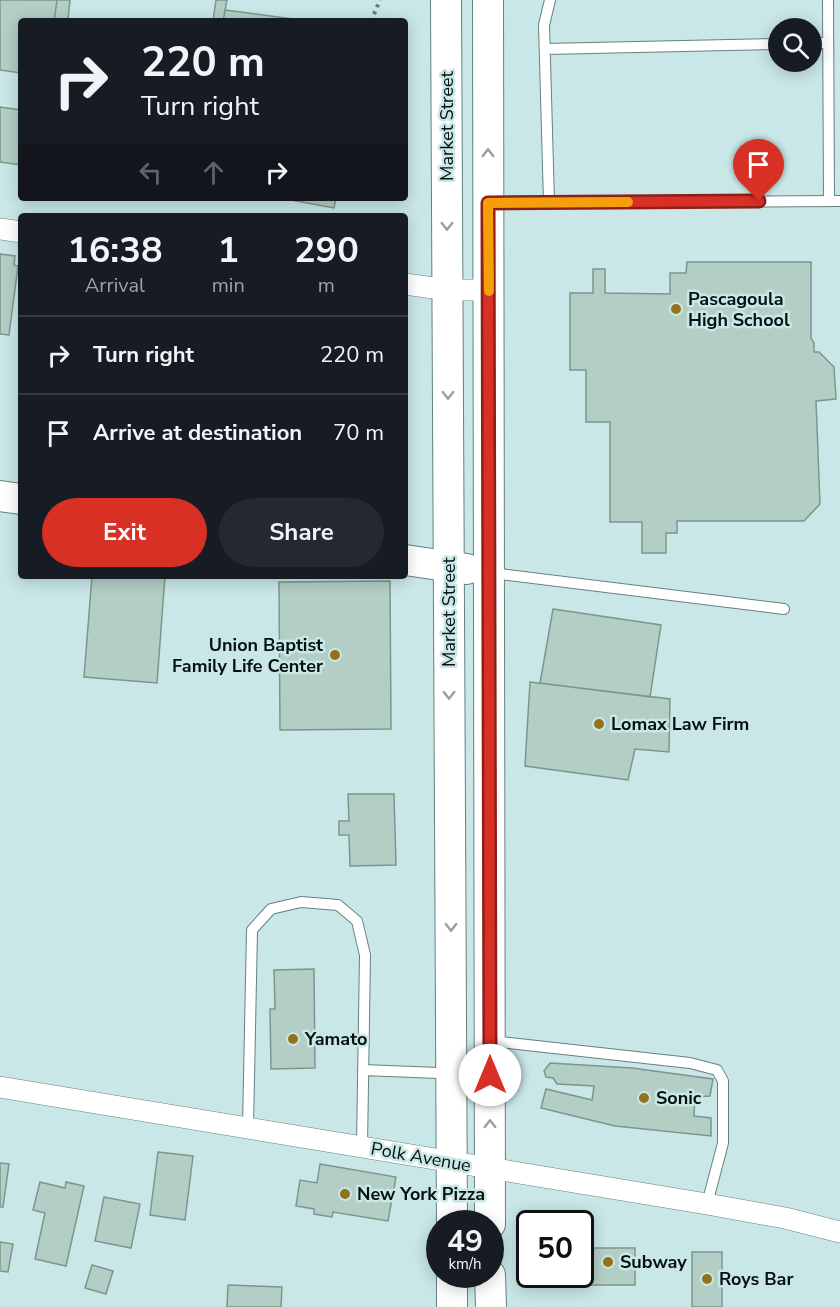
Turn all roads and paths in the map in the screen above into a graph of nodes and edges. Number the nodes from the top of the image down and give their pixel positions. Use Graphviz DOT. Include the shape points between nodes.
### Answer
graph roads {
  1 [pos="380,0"];
  2 [pos="446,0"];
  3 [pos="488,0"];
  4 [pos="550,0"];
  5 [pos="828,0"];
  6 [pos="372,18"];
  7 [pos="822,43"];
  8 [pos="828,43"];
  9 [pos="768,44"];
  10 [pos="545,49"];
  11 [pos="835,201"];
  12 [pos="549,202"];
  13 [pos="488,203"];
  14 [pos="0,229"];
  15 [pos="18,232"];
  16 [pos="408,284"];
  17 [pos="447,290"];
  18 [pos="489,290"];
  19 [pos="0,496"];
  20 [pos="18,499"];
  21 [pos="408,560"];
  22 [pos="449,567"];
  23 [pos="489,573"];
  24 [pos="784,609"];
  25 [pos="490,1040"];
  26 [pos="363,1070"];
  27 [pos="452,1074"];
  28 [pos="490,1075"];
  29 [pos="0,1087"];
  30 [pos="248,1127"];
  31 [pos="363,1147"];
  32 [pos="452,1161"];
  33 [pos="490,1169"];
  34 [pos="707,1204"];
  35 [pos="452,1210"];
  36 [pos="490,1210"];
  37 [pos="840,1232"];
  38 [pos="452,1288"];
  39 [pos="490,1288"];
  40 [pos="452,1307"];
  41 [pos="491,1307"];
  1 -- 6 [label="path"];
  2 -- 17 [label="main road, Market Street, one-way"];
  13 -- 3 [label="main road, one-way"];
  4 -- 10 [label="lane" via="544,25"];
  5 -- 8 [label="lane"];
  7 -- 8 [label="lane"];
  8 -- 11 [label="lane"];
  9 -- 10 [label="lane"];
  10 -- 12 [label="lane"];
  11 -- 12 [label="lane"];
  12 -- 13 [label="lane"];
  13 -- 18 [label="main road"];
  14 -- 15 [label="street"];
  16 -- 17 [label="street"];
  17 -- 18 [label="street"];
  17 -- 22 [label="main road, Market Street, one-way"];
  18 -- 23 [label="main road"];
  19 -- 20 [label="main road"];
  21 -- 22 [label="main road"];
  22 -- 23 [label="main road"];
  22 -- 27 [label="main road, Market Street, one-way"];
  23 -- 24 [label="lane"];
  23 -- 25 [label="main road"];
  25 -- 28 [label="main road"];
  25 -- 34 [label="lane" via="690,1063 717,1070 723,1081 723,1143"];
  26 -- 27 [label="lane"];
  26 -- 30 [label="lane" via="365,955 357,921 338,904 301,902 271,909 252,930"];
  26 -- 31 [label="lane"];
  27 -- 28 [label="lane"];
  27 -- 32 [label="main road, Market Street"];
  33 -- 28 [label="main road, one-way"];
  29 -- 30 [label="street, Polk Avenue"];
  30 -- 31 [label="street, Polk Avenue"];
  31 -- 32 [label="street, Polk Avenue"];
  32 -- 33 [label="street, Polk Avenue"];
  32 -- 35 [label="main road, Market Street"];
  33 -- 34 [label="street, Polk Avenue"];
  33 -- 36 [label="main road"];
  34 -- 37 [label="street, Polk Avenue"];
  38 -- 40 [label="main road"];
  39 -- 41 [label="main road"];
}
